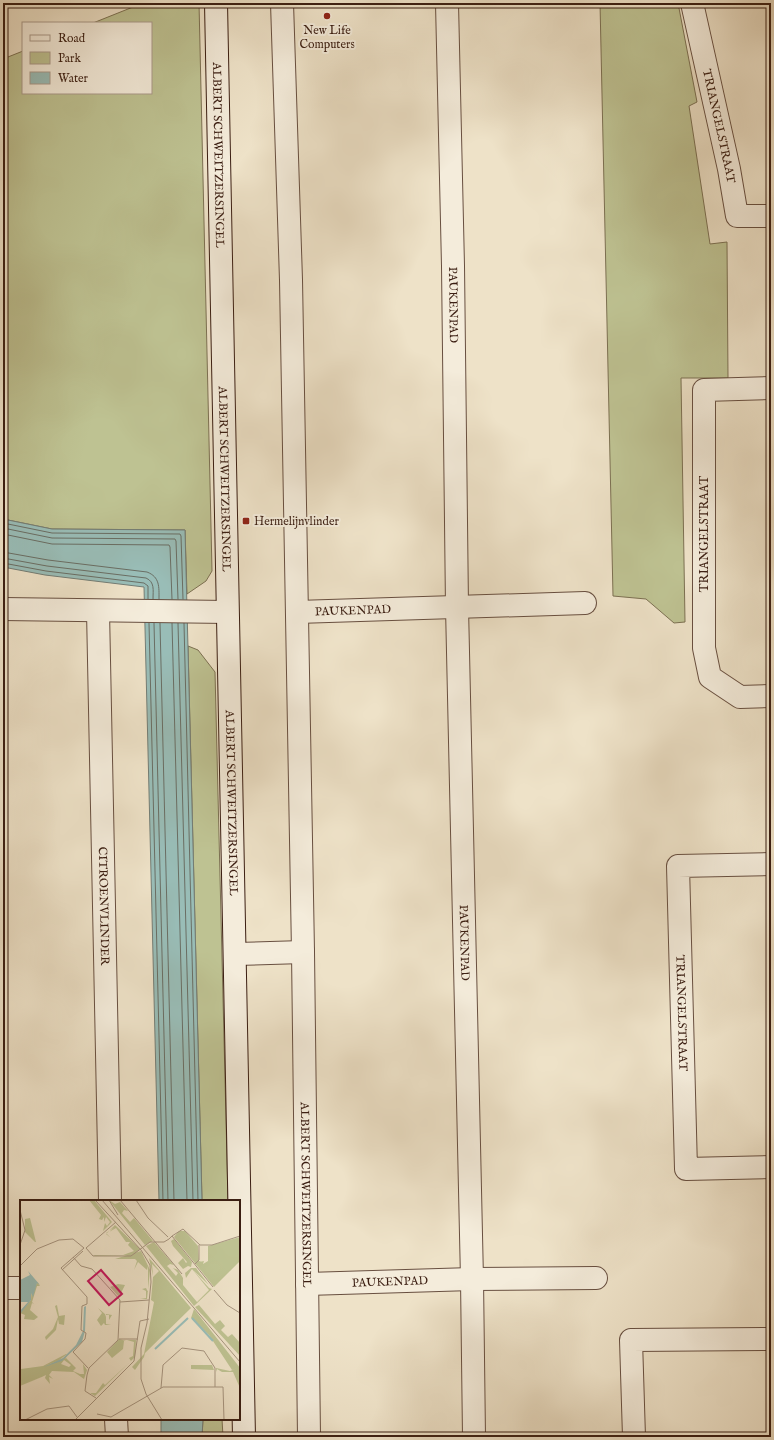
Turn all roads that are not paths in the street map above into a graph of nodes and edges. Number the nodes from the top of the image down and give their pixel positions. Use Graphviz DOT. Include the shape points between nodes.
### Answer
graph roads {
  1 [pos="216,3"];
  2 [pos="282,3"];
  3 [pos="447,3"];
  4 [pos="692,3"];
  5 [pos="771,216"];
  6 [pos="771,388"];
  7 [pos="585,603"];
  8 [pos="457,607"];
  9 [pos="3,609"];
  10 [pos="98,610"];
  11 [pos="227,612"];
  12 [pos="297,612"];
  13 [pos="771,696"];
  14 [pos="771,864"];
  15 [pos="302,952"];
  16 [pos="235,954"];
  17 [pos="771,1167"];
  18 [pos="110,1200"];
  19 [pos="239,1200"];
  20 [pos="596,1278"];
  21 [pos="472,1279"];
  22 [pos="307,1284"];
  23 [pos="3,1288"];
  24 [pos="20,1288"];
  25 [pos="240,1288"];
  26 [pos="771,1339"];
  27 [pos="116,1420"];
  28 [pos="117,1437"];
  29 [pos="244,1437"];
  30 [pos="309,1437"];
  31 [pos="474,1437"];
  32 [pos="634,1437"];
  1 -- 11 [label="street, ALBERT SCHWEITZERSINGEL"];
  2 -- 12 [label="street, ALBERT SCHWEITZERSINGEL"];
  3 -- 8 [label="street, PAUKENPAD"];
  4 -- 5 [label="street, TRIANGELSTRAAT" via="737,216"];
  6 -- 13 [label="street, TRIANGELSTRAAT" via="704,390 704,648 710,677 740,696"];
  7 -- 8 [label="street, PAUKENPAD"];
  8 -- 12 [label="street, PAUKENPAD"];
  8 -- 21 [label="street, PAUKENPAD"];
  9 -- 10 [label="street"];
  10 -- 11 [label="street"];
  10 -- 18 [label="street, CITROENVLINDER"];
  11 -- 16 [label="street, ALBERT SCHWEITZERSINGEL"];
  12 -- 15 [label="street, ALBERT SCHWEITZERSINGEL"];
  14 -- 17 [label="street, TRIANGELSTRAAT" via="678,866 686,1169"];
  15 -- 16 [label="street"];
  15 -- 22 [label="street, ALBERT SCHWEITZERSINGEL"];
  16 -- 19 [label="street, ALBERT SCHWEITZERSINGEL"];
  20 -- 21 [label="street, PAUKENPAD"];
  21 -- 22 [label="street, PAUKENPAD"];
  21 -- 31 [label="street, PAUKENPAD"];
  22 -- 30 [label="street, ALBERT SCHWEITZERSINGEL"];
  23 -- 24 [label="street"];
  25 -- 29 [label="street, ALBERT SCHWEITZERSINGEL"];
  26 -- 32 [label="street" via="631,1340"];
  27 -- 28 [label="street"];
}
